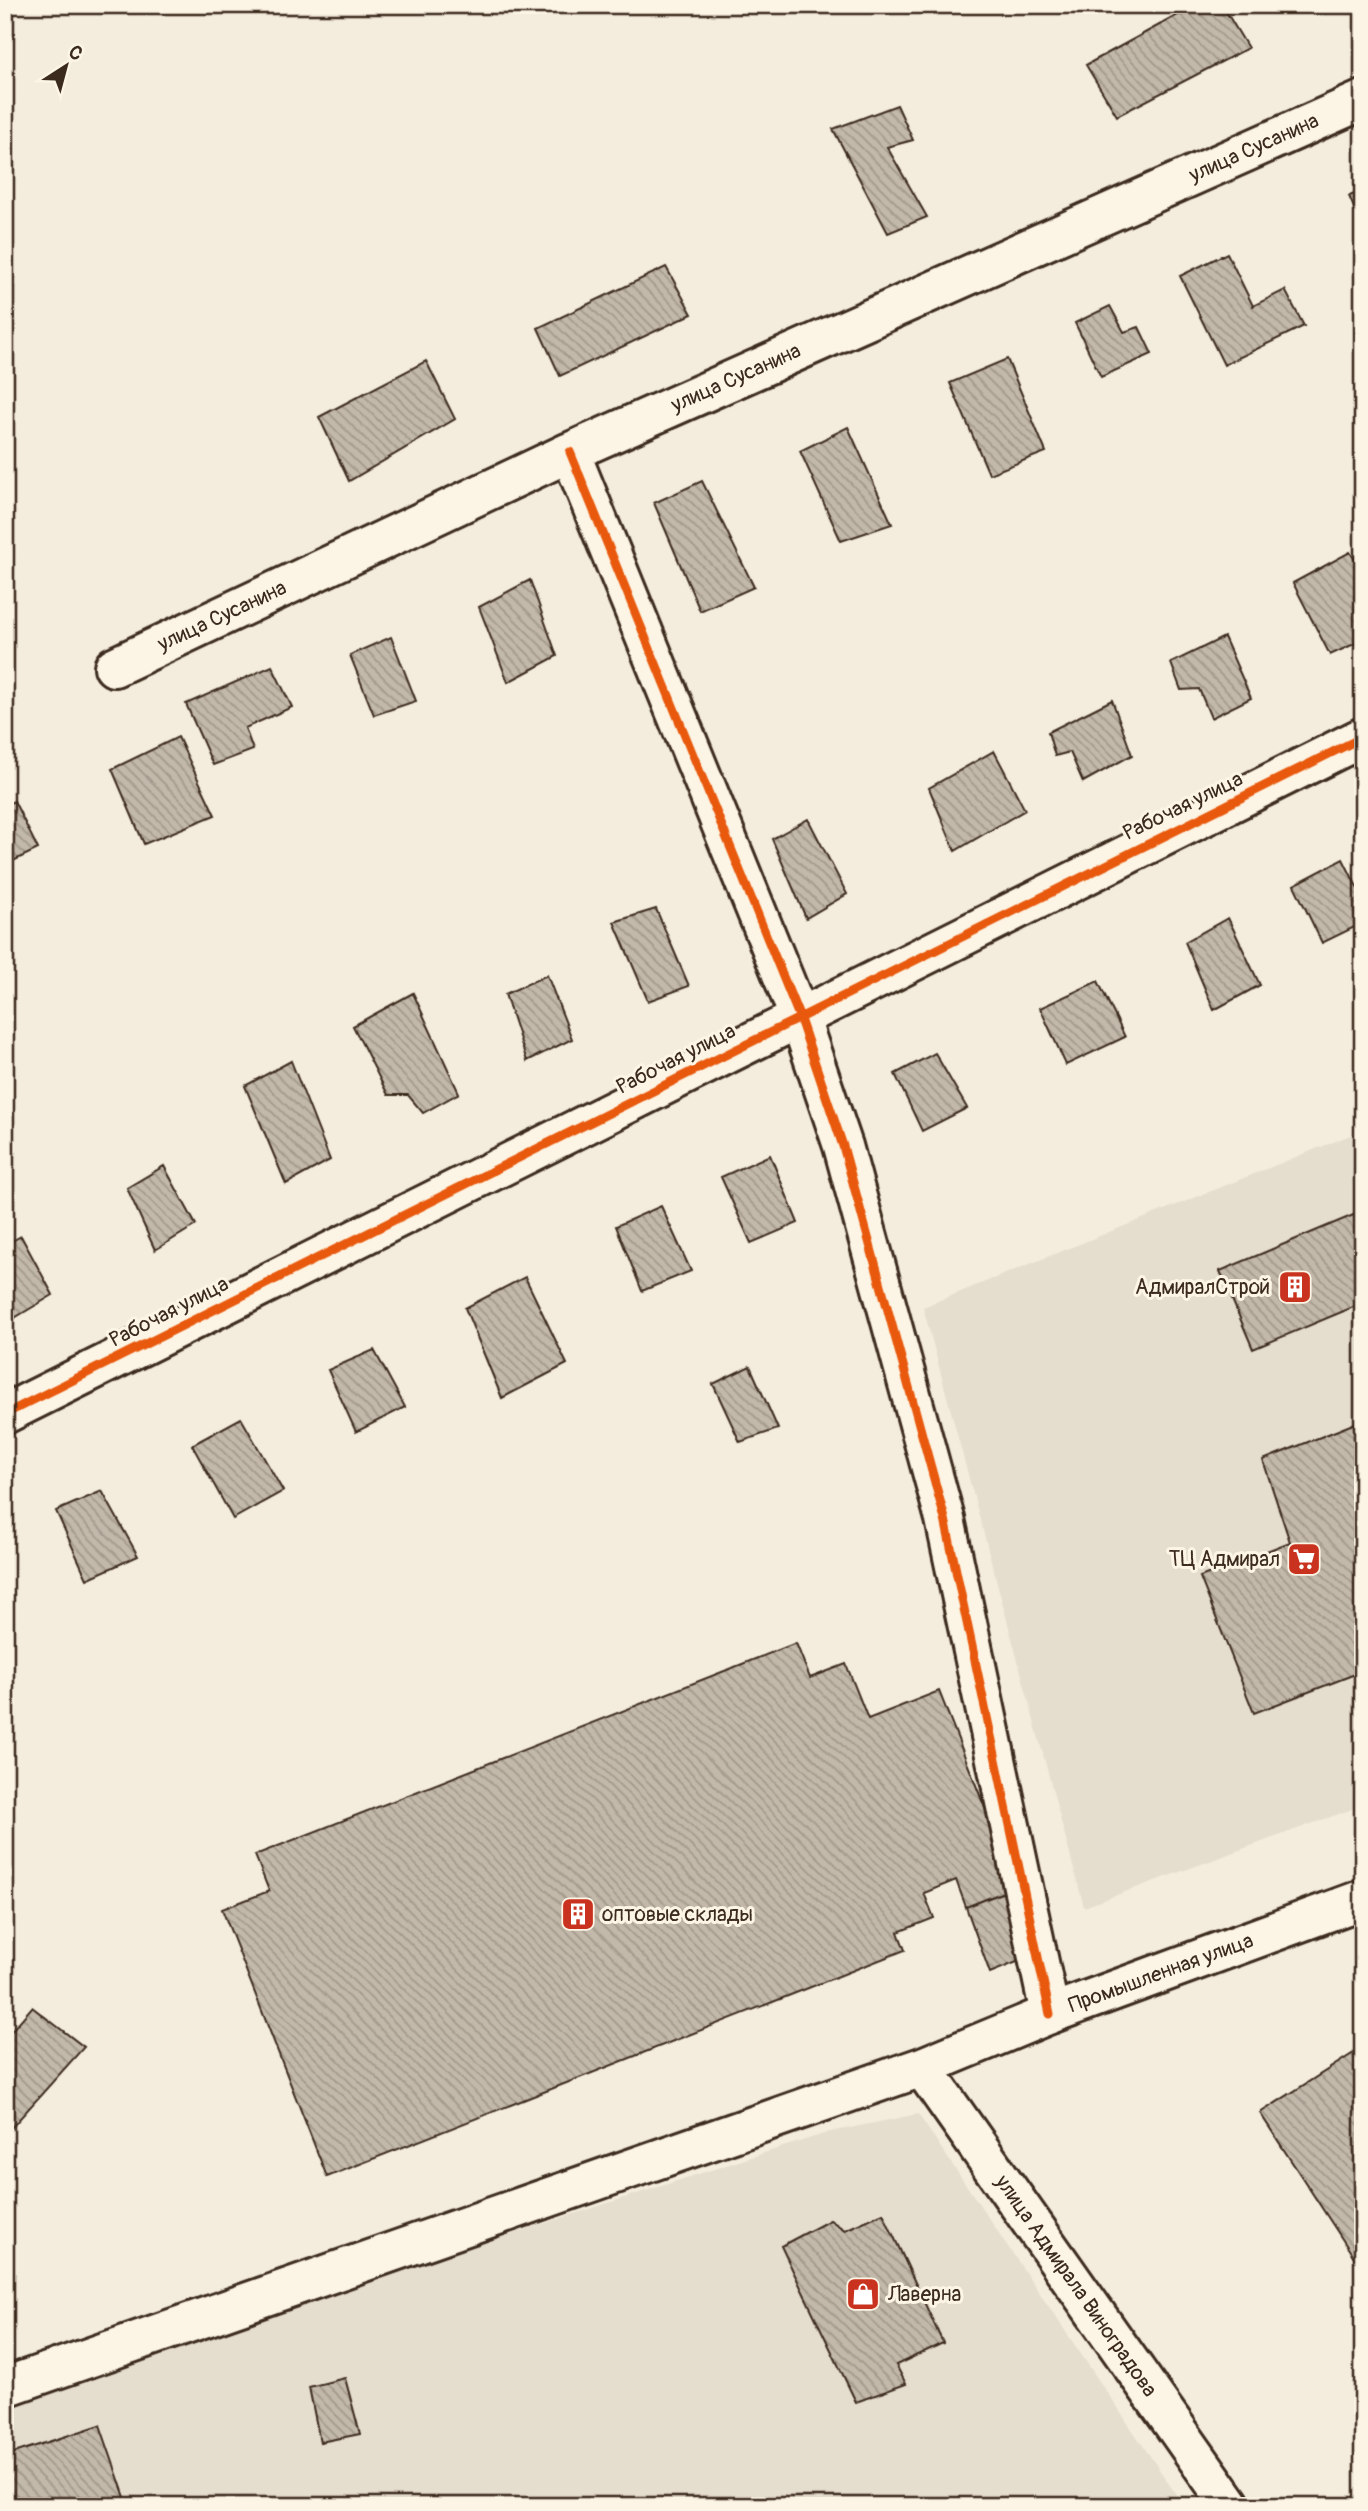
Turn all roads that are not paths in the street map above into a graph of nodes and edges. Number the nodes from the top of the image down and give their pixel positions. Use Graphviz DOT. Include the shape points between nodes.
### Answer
graph roads {
  1 [pos="1363,100"];
  2 [pos="570,452"];
  3 [pos="114,667"];
  4 [pos="1363,737"];
  5 [pos="799,1016"];
  6 [pos="5,1414"];
  7 [pos="1363,1899"];
  8 [pos="1050,2014"];
  9 [pos="922,2067"];
  10 [pos="5,2387"];
  11 [pos="1231,2506"];
  1 -- 2 [label="street, улица Сусанина"];
  2 -- 3 [label="street, улица Сусанина"];
  2 -- 5 [label="street"];
  4 -- 5 [label="street, Рабочая улица"];
  5 -- 6 [label="street, Рабочая улица"];
  5 -- 8 [label="street" via="843,1146 945,1519"];
  7 -- 8 [label="street, Промышленная улица"];
  8 -- 9 [label="street, Промышленная улица"];
  9 -- 10 [label="street, Промышленная улица"];
  9 -- 11 [label="street, улица Адмирала Виноградова"];
}
